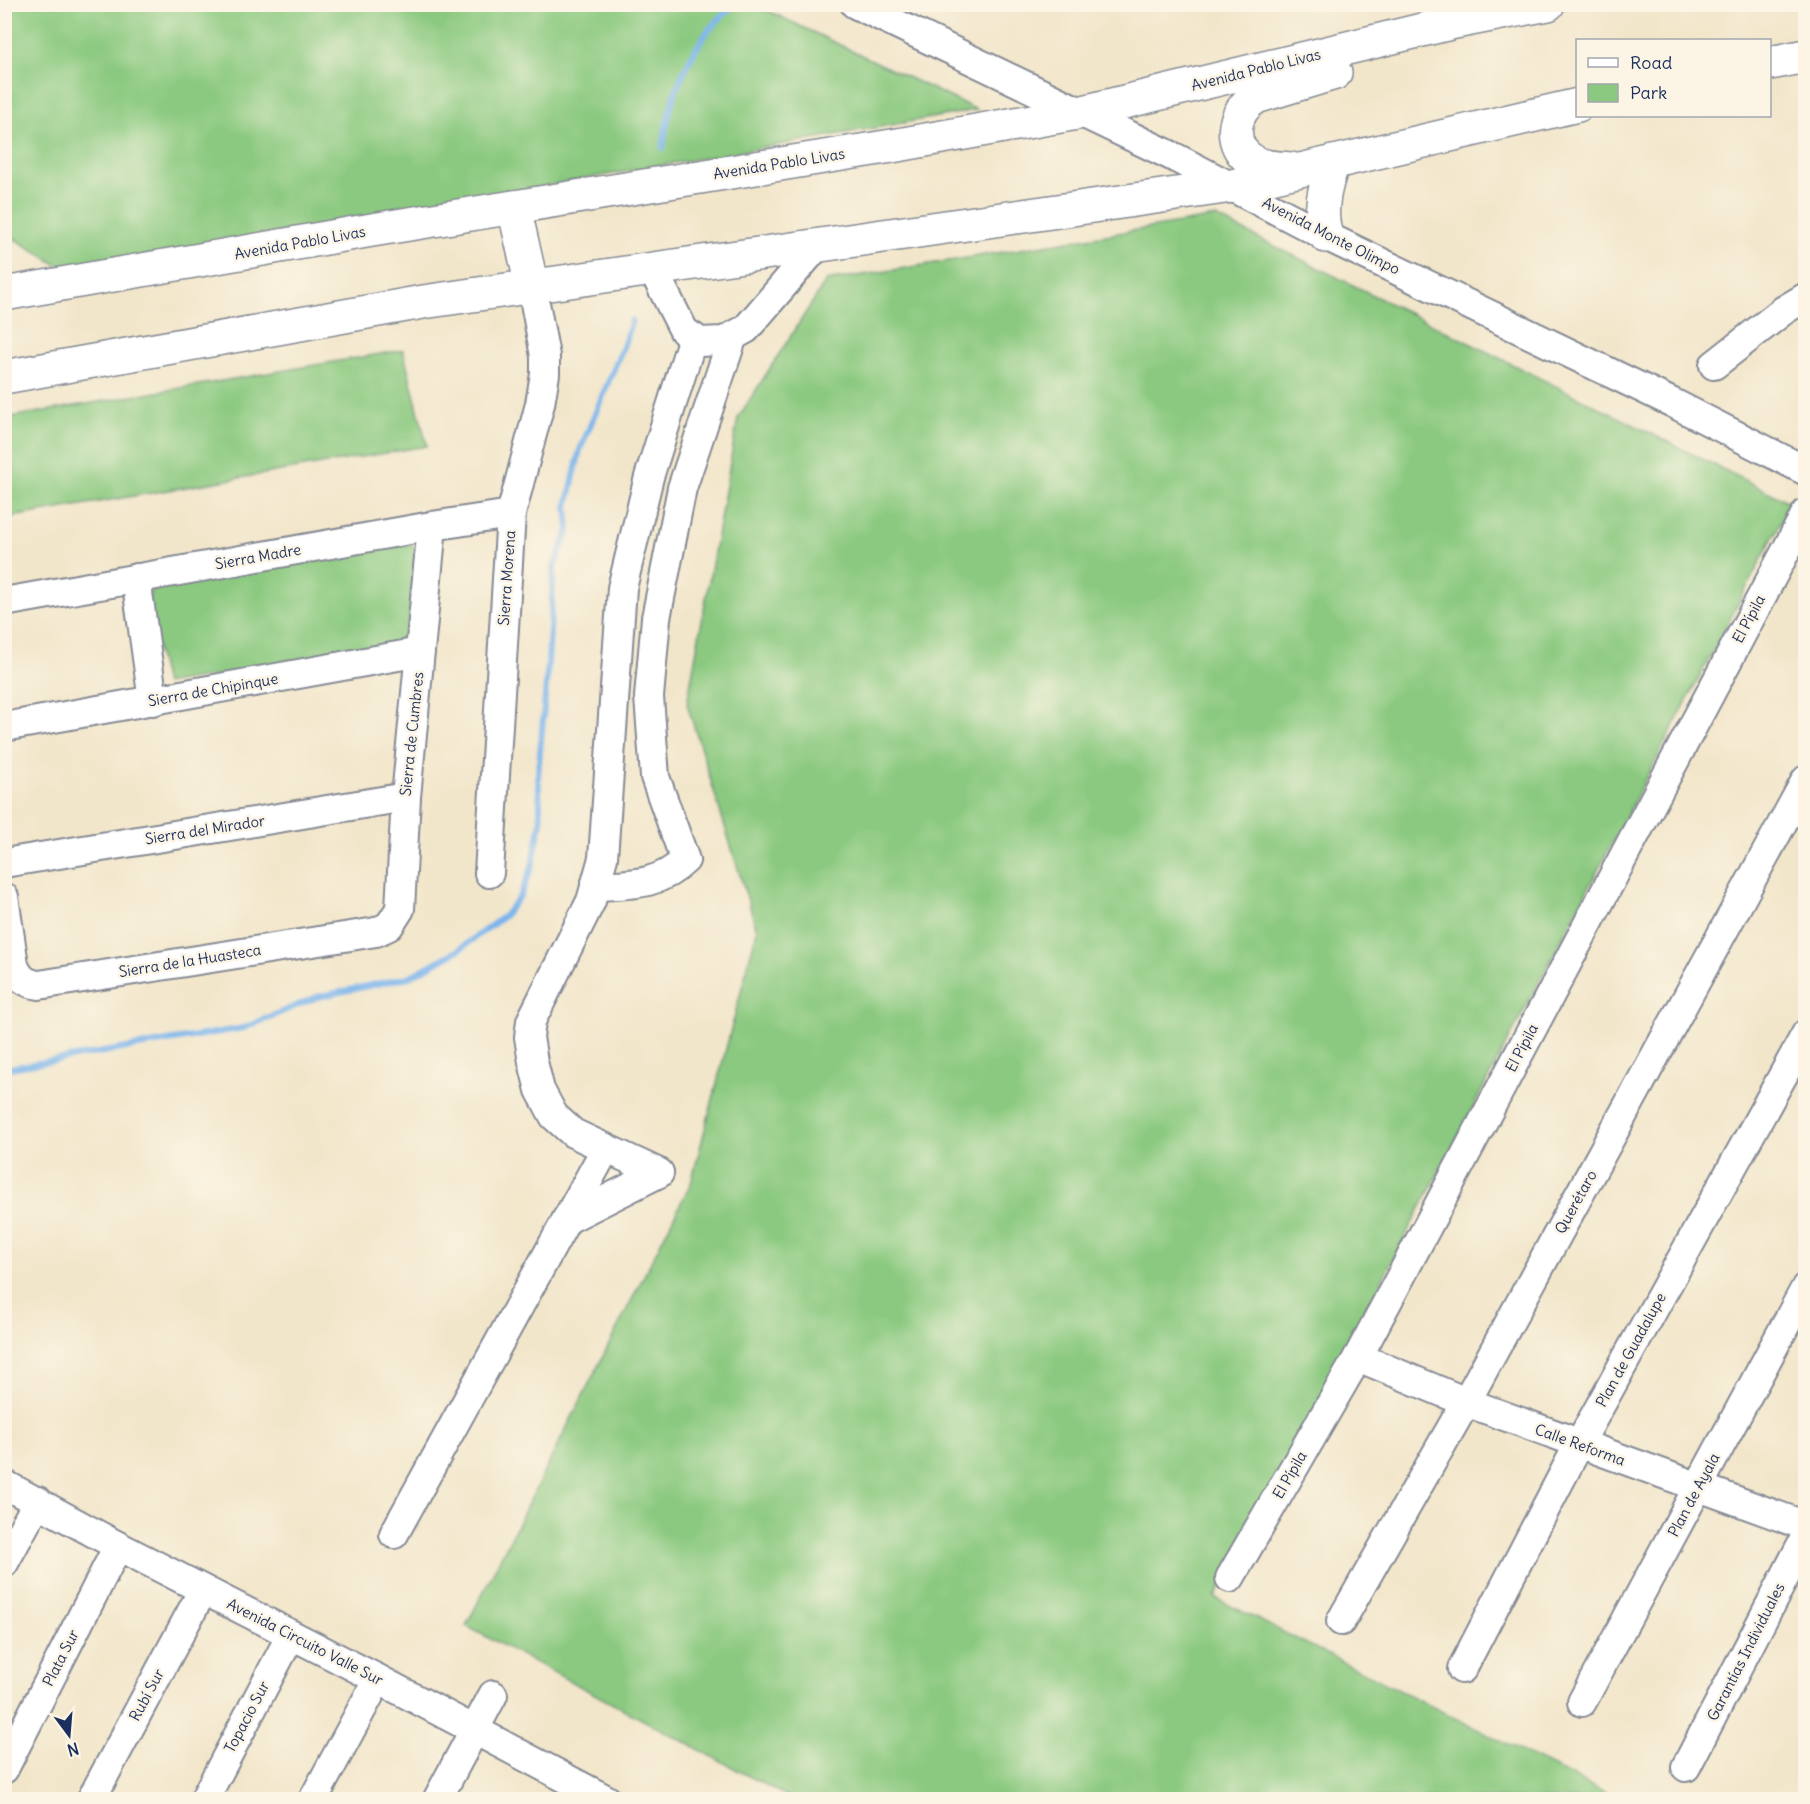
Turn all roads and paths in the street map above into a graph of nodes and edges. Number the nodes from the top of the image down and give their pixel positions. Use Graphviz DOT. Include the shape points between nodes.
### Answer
graph roads {
  1 [pos="855,4"];
  2 [pos="1548,4"];
  3 [pos="1455,22"];
  4 [pos="1806,56"];
  5 [pos="1771,63"];
  6 [pos="1576,105"];
  7 [pos="1083,112"];
  8 [pos="1333,162"];
  9 [pos="1298,170"];
  10 [pos="1232,186"];
  11 [pos="514,207"];
  12 [pos="1326,236"];
  13 [pos="817,246"];
  14 [pos="653,270"];
  15 [pos="532,287"];
  16 [pos="4,294"];
  17 [pos="1806,297"];
  18 [pos="733,336"];
  19 [pos="693,337"];
  20 [pos="1714,365"];
  21 [pos="4,377"];
  22 [pos="1806,471"];
  23 [pos="1806,513"];
  24 [pos="511,514"];
  25 [pos="432,526"];
  26 [pos="136,578"];
  27 [pos="4,602"];
  28 [pos="420,652"];
  29 [pos="153,701"];
  30 [pos="4,727"];
  31 [pos="1806,780"];
  32 [pos="406,797"];
  33 [pos="4,863"];
  34 [pos="489,873"];
  35 [pos="595,886"];
  36 [pos="4,897"];
  37 [pos="376,932"];
  38 [pos="1806,1034"];
  39 [pos="606,1148"];
  40 [pos="566,1220"];
  41 [pos="1806,1287"];
  42 [pos="1358,1357"];
  43 [pos="1466,1402"];
  44 [pos="1579,1444"];
  45 [pos="4,1484"];
  46 [pos="1698,1488"];
  47 [pos="38,1501"];
  48 [pos="1806,1526"];
  49 [pos="394,1534"];
  50 [pos="1806,1536"];
  51 [pos="118,1546"];
  52 [pos="4,1563"];
  53 [pos="1230,1578"];
  54 [pos="203,1590"];
  55 [pos="1341,1621"];
  56 [pos="291,1635"];
  57 [pos="1462,1669"];
  58 [pos="378,1679"];
  59 [pos="493,1695"];
  60 [pos="1582,1702"];
  61 [pos="475,1729"];
  62 [pos="1686,1767"];
  63 [pos="4,1769"];
  64 [pos="566,1790"];
  65 [pos="91,1800"];
  66 [pos="204,1800"];
  67 [pos="314,1800"];
  68 [pos="437,1800"];
  69 [pos="607,1800"];
  1 -- 7 [label="street, Avenida Monte Olimpo"];
  2 -- 3 [label="main road, Avenida Pablo Livas"];
  3 -- 7 [label="main road, Avenida Pablo Livas"];
  3 -- 9 [label="main road" via="1359,66 1248,102 1235,121 1241,151 1258,164"];
  4 -- 5 [label="main road"];
  6 -- 8 [label="main road"];
  7 -- 10 [label="street, Avenida Monte Olimpo"];
  7 -- 11 [label="main road, Avenida Pablo Livas"];
  8 -- 9 [label="main road"];
  8 -- 12 [label="main road" via="1322,205"];
  9 -- 10 [label="main road"];
  10 -- 12 [label="street, Avenida Monte Olimpo"];
  10 -- 13 [label="main road"];
  11 -- 15 [label="main road"];
  11 -- 16 [label="main road, Avenida Pablo Livas"];
  12 -- 22 [label="street, Avenida Monte Olimpo"];
  13 -- 14 [label="main road"];
  13 -- 18 [label="street" via="746,329"];
  14 -- 15 [label="main road"];
  14 -- 19 [label="street" via="684,331"];
  15 -- 21 [label="main road" via="423,302"];
  15 -- 24 [label="street, Sierra Morena" via="545,374"];
  17 -- 20 [label="street"];
  18 -- 19 [label="street" via="724,341 699,342"];
  18 -- 35 [label="street" via="682,488 656,618 650,697 655,777 685,860 673,872 641,883"];
  19 -- 35 [label="street" via="650,477 622,588 603,858"];
  23 -- 42 [label="street, El Pípila"];
  24 -- 25 [label="street, Sierra Madre"];
  24 -- 34 [label="street, Sierra Morena"];
  25 -- 26 [label="street, Sierra Madre"];
  25 -- 28 [label="street, Sierra de Cumbres"];
  26 -- 27 [label="street, Sierra Madre"];
  26 -- 29 [label="street"];
  28 -- 29 [label="street, Sierra de Chipinque"];
  28 -- 32 [label="street, Sierra de Cumbres"];
  29 -- 30 [label="street, Sierra de Chipinque"];
  31 -- 43 [label="street, Querétaro"];
  32 -- 33 [label="street, Sierra del Mirador"];
  32 -- 37 [label="street, Sierra de Cumbres" via="400,909 389,926"];
  35 -- 39 [label="street" via="531,1021 529,1037 540,1090 554,1116 573,1133"];
  36 -- 37 [label="street, Sierra de la Huasteca" via="14,965 26,983 39,985"];
  38 -- 44 [label="street, Plan de Guadalupe"];
  39 -- 40 [label="street"];
  39 -- 40 [label="street" via="659,1173"];
  40 -- 49 [label="street"];
  41 -- 46 [label="street, Plan de Ayala"];
  42 -- 43 [label="street, Calle Reforma"];
  42 -- 53 [label="street, El Pípila"];
  43 -- 44 [label="street, Calle Reforma"];
  43 -- 55 [label="street, Querétaro"];
  44 -- 46 [label="street, Calle Reforma"];
  44 -- 57 [label="street, Plan de Guadalupe"];
  45 -- 47 [label="street, Avenida Circuito Valle Sur"];
  46 -- 48 [label="street, Calle Reforma"];
  46 -- 60 [label="street, Plan de Ayala"];
  47 -- 51 [label="street, Avenida Circuito Valle Sur"];
  47 -- 52 [label="street"];
  50 -- 62 [label="street, Garantías Individuales"];
  51 -- 54 [label="street, Avenida Circuito Valle Sur"];
  51 -- 63 [label="street, Plata Sur"];
  54 -- 56 [label="street, Avenida Circuito Valle Sur"];
  54 -- 65 [label="street, Rubí Sur"];
  56 -- 58 [label="street, Avenida Circuito Valle Sur"];
  56 -- 66 [label="street, Topacio Sur"];
  58 -- 61 [label="street, Avenida Circuito Valle Sur"];
  58 -- 67 [label="street"];
  59 -- 61 [label="street"];
  61 -- 64 [label="street, Avenida Circuito Valle Sur"];
  61 -- 68 [label="street"];
  64 -- 69 [label="street, Avenida Circuito Valle Sur"];
}
